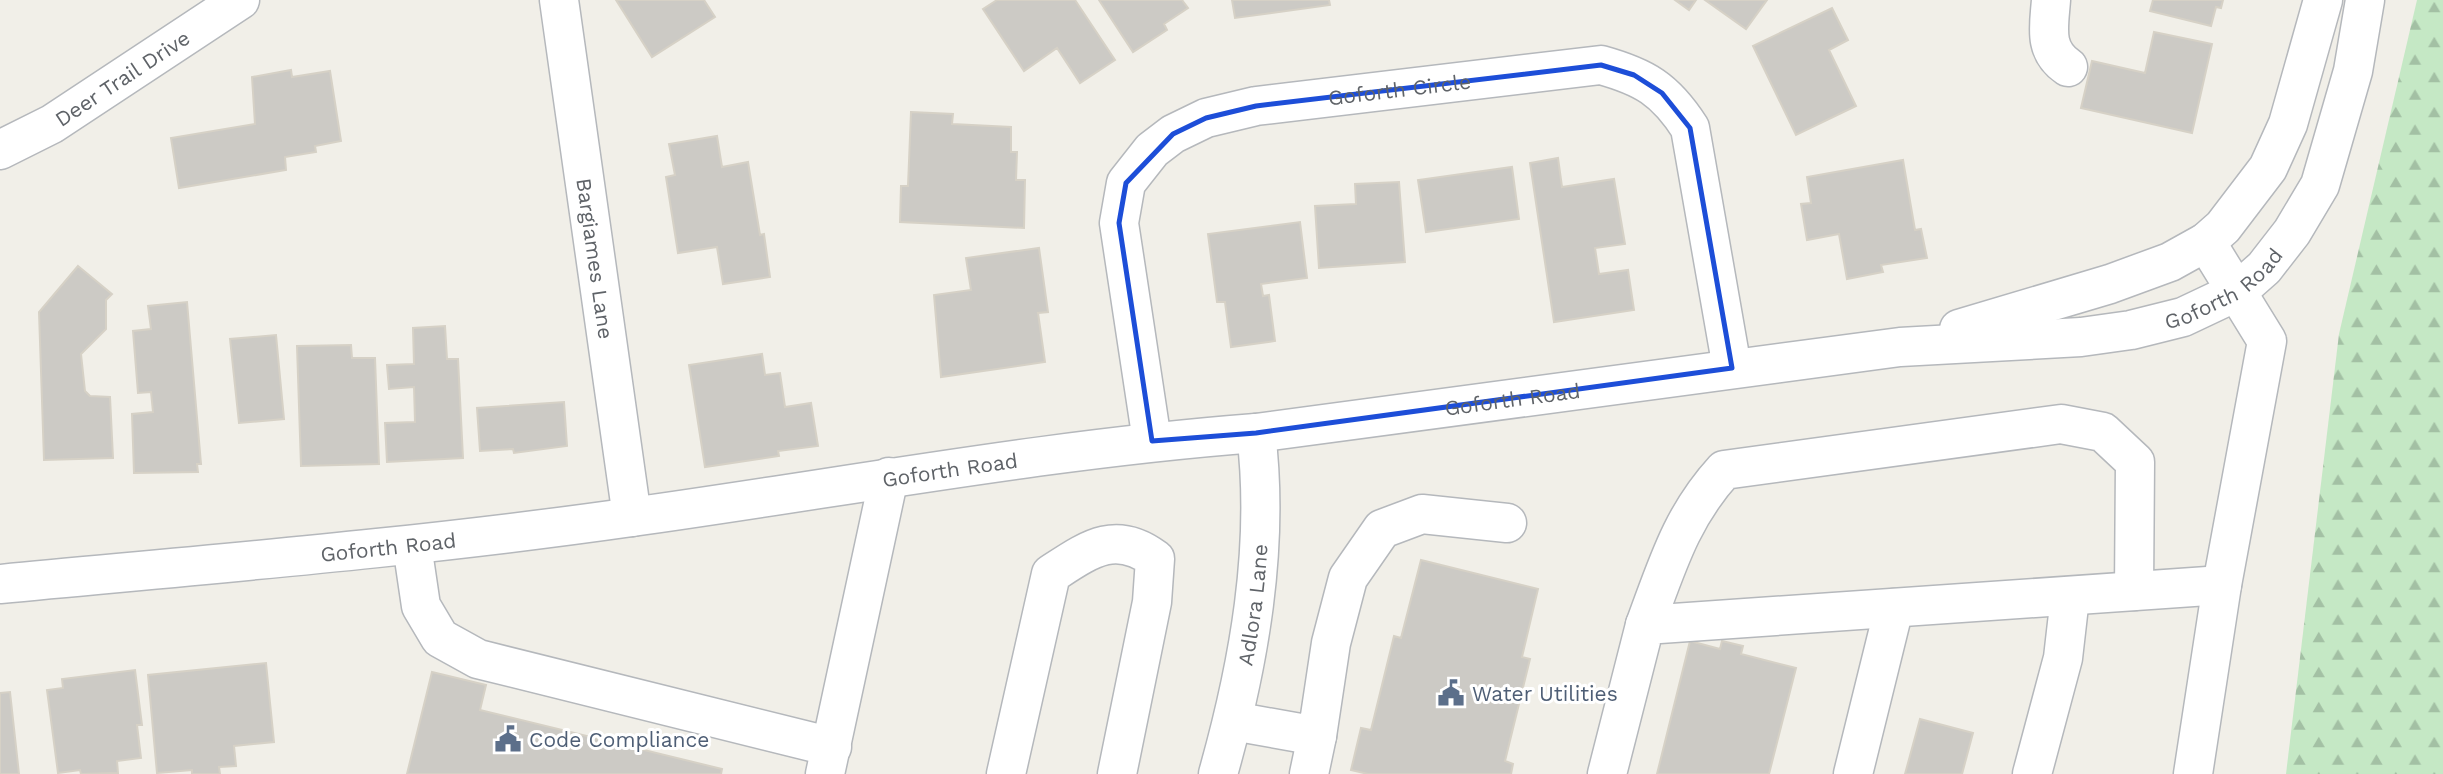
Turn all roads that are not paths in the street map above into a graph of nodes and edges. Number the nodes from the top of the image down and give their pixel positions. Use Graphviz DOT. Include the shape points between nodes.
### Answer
graph roads {
  1 [pos="240,0"];
  2 [pos="559,0"];
  3 [pos="2051,0"];
  4 [pos="2323,0"];
  5 [pos="2365,0"];
  6 [pos="2068,67"];
  7 [pos="0,150"];
  8 [pos="2206,242"];
  9 [pos="2238,291"];
  10 [pos="1900,346"];
  11 [pos="1732,368"];
  12 [pos="1256,433"];
  13 [pos="1152,441"];
  14 [pos="889,477"];
  15 [pos="632,517"];
  16 [pos="1507,523"];
  17 [pos="412,545"];
  18 [pos="0,584"];
  19 [pos="2222,585"];
  20 [pos="2134,591"];
  21 [pos="2070,597"];
  22 [pos="1894,608"];
  23 [pos="1645,625"];
  24 [pos="1233,721"];
  25 [pos="1317,736"];
  26 [pos="829,760"];
  27 [pos="1006,774"];
  28 [pos="1118,774"];
  29 [pos="1218,774"];
  30 [pos="1309,774"];
  31 [pos="1607,774"];
  32 [pos="1853,774"];
  33 [pos="2032,774"];
  34 [pos="2193,774"];
  1 -- 7 [label="street, Deer Trail Drive" via="52,124"];
  2 -- 15 [label="street, Bargiames Lane"];
  3 -- 6 [label="street" via="2049,39 2056,59"];
  4 -- 8 [label="street, Goforth Road" via="2288,124 2268,168"];
  5 -- 9 [label="street, Goforth Road" via="2353,71 2320,185 2292,232 2264,268"];
  8 -- 9 [label="street"];
  8 -- 10 [label="street, Goforth Road" via="2170,262 2110,284"];
  9 -- 10 [label="street, Goforth Road" via="2183,317 2131,330 2081,337"];
  9 -- 19 [label="street" via="2267,341"];
  10 -- 11 [label="street, Goforth Road"];
  11 -- 12 [label="street, Goforth Road"];
  11 -- 13 [label="street, Goforth Circle" via="1690,128 1661,93 1634,75 1601,65 1256,106 1206,118 1173,134 1152,150 1126,183 1119,223"];
  12 -- 13 [label="street, Goforth Road"];
  12 -- 24 [label="street, Adlora Lane" via="1261,476 1258,582"];
  13 -- 14 [label="street, Goforth Road"];
  14 -- 15 [label="street, Goforth Road"];
  14 -- 26 [label="street"];
  15 -- 17 [label="street, Goforth Road"];
  16 -- 25 [label="street" via="1422,513 1382,529 1348,578 1331,643"];
  17 -- 18 [label="street, Goforth Road"];
  17 -- 26 [label="street" via="421,607 440,638 478,659"];
  19 -- 20 [label="street"];
  19 -- 34 [label="street"];
  20 -- 21 [label="street"];
  20 -- 23 [label="street" via="2135,462 2103,432 2061,424 1724,470 1704,491 1682,527"];
  21 -- 22 [label="street"];
  21 -- 33 [label="street" via="2063,658"];
  22 -- 23 [label="street"];
  22 -- 32 [label="street"];
  23 -- 31 [label="street"];
  24 -- 25 [label="street"];
  24 -- 29 [label="street, Adlora Lane"];
  25 -- 30 [label="street"];
  27 -- 28 [label="street" via="1051,574 1084,552 1111,543 1139,547 1155,559 1152,602"];
}
